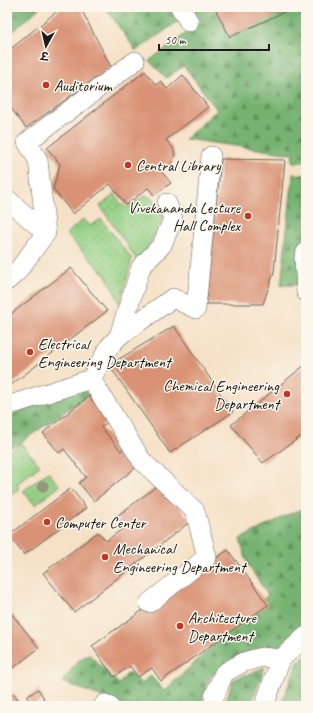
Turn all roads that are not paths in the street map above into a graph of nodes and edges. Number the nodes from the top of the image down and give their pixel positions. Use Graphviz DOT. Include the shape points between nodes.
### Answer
graph roads {
  1 [pos="135,61"];
  2 [pos="211,156"];
  3 [pos="7,199"];
  4 [pos="167,203"];
  5 [pos="46,233"];
  6 [pos="306,252"];
  7 [pos="7,281"];
  8 [pos="306,291"];
  9 [pos="119,336"];
  10 [pos="91,379"];
  11 [pos="7,406"];
  12 [pos="149,603"];
  13 [pos="306,636"];
  14 [pos="281,660"];
  15 [pos="103,706"];
  16 [pos="109,706"];
  17 [pos="214,706"];
  18 [pos="264,706"];
  1 -- 5 [label="street" via="26,142 38,160"];
  2 -- 9 [label="street" via="196,309 173,298"];
  3 -- 5 [label="street"];
  4 -- 9 [label="street" via="173,219 162,245 141,267"];
  5 -- 7 [label="street"];
  6 -- 8 [label="street"];
  9 -- 10 [label="street" via="110,346"];
  10 -- 11 [label="street"];
  10 -- 12 [label="street" via="142,461 195,511 207,557"];
  13 -- 14 [label="street"];
  14 -- 17 [label="street" via="262,657 244,662 224,673 214,697"];
  14 -- 18 [label="street"];
  15 -- 16 [label="street"];
}
